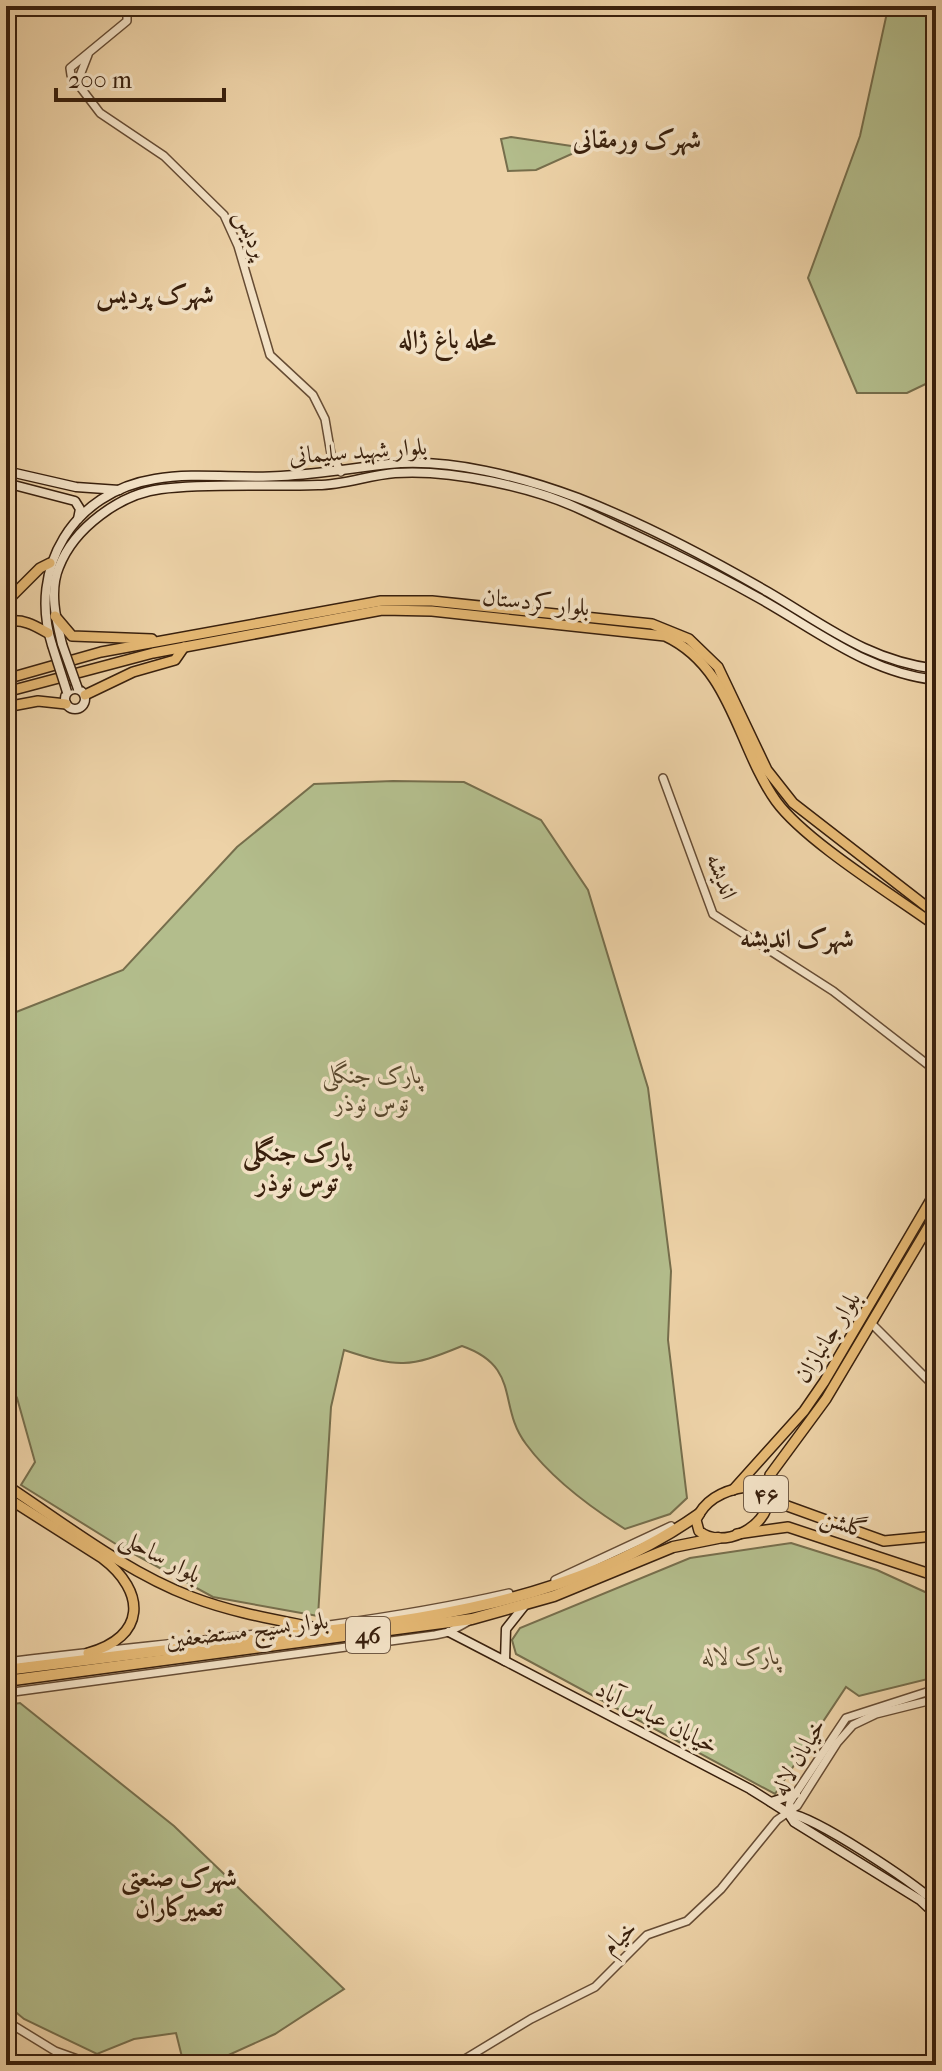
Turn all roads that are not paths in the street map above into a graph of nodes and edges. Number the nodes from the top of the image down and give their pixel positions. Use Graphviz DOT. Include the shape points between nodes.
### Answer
graph roads {
  1 [pos="127,7"];
  2 [pos="89,53"];
  3 [pos="77,83"];
  4 [pos="6,471"];
  5 [pos="341,472"];
  6 [pos="228,476"];
  7 [pos="241,477"];
  8 [pos="6,483"];
  9 [pos="76,487"];
  10 [pos="228,488"];
  11 [pos="241,488"];
  12 [pos="120,490"];
  13 [pos="75,501"];
  14 [pos="78,520"];
  15 [pos="661,543"];
  16 [pos="50,563"];
  17 [pos="6,602"];
  18 [pos="55,616"];
  19 [pos="6,622"];
  20 [pos="48,633"];
  21 [pos="828,633"];
  22 [pos="167,639"];
  23 [pos="184,647"];
  24 [pos="936,669"];
  25 [pos="7,678"];
  26 [pos="936,680"];
  27 [pos="6,692"];
  28 [pos="67,692"];
  29 [pos="82,692"];
  30 [pos="66,704"];
  31 [pos="6,707"];
  32 [pos="753,748"];
  33 [pos="663,778"];
  34 [pos="936,914"];
  35 [pos="936,926"];
  36 [pos="936,1071"];
  37 [pos="936,1191"];
  38 [pos="936,1214"];
  39 [pos="872,1324"];
  40 [pos="936,1388"];
  41 [pos="754,1468"];
  42 [pos="770,1475"];
  43 [pos="6,1485"];
  44 [pos="733,1490"];
  45 [pos="767,1496"];
  46 [pos="6,1497"];
  47 [pos="701,1510"];
  48 [pos="791,1510"];
  49 [pos="788,1527"];
  50 [pos="672,1534"];
  51 [pos="737,1534"];
  52 [pos="936,1536"];
  53 [pos="718,1538"];
  54 [pos="680,1545"];
  55 [pos="132,1567"];
  56 [pos="578,1570"];
  57 [pos="597,1570"];
  58 [pos="124,1578"];
  59 [pos="936,1578"];
  60 [pos="525,1605"];
  61 [pos="472,1619"];
  62 [pos="432,1626"];
  63 [pos="312,1627"];
  64 [pos="449,1632"];
  65 [pos="88,1653"];
  66 [pos="505,1661"];
  67 [pos="6,1662"];
  68 [pos="6,1670"];
  69 [pos="6,1681"];
  70 [pos="936,1689"];
  71 [pos="6,1693"];
  72 [pos="936,1699"];
  73 [pos="899,1703"];
  74 [pos="796,1794"];
  75 [pos="771,1802"];
  76 [pos="788,1813"];
  77 [pos="821,1832"];
  78 [pos="936,1903"];
  79 [pos="936,1915"];
  80 [pos="6,2021"];
  81 [pos="16,2030"];
  82 [pos="6,2032"];
  83 [pos="459,2063"];
  84 [pos="94,2065"];
  85 [pos="448,2065"];
  1 -- 2 [label="street" via="127,21"];
  2 -- 3 [label="street"];
  2 -- 3 [label="street" via="70,72"];
  3 -- 5 [label="street, پردیس" via="100,113 164,156 224,215 270,355 313,395"];
  4 -- 9 [label="main road"];
  5 -- 7 [label="main road, بلوار شهید سلیمانی"];
  5 -- 15 [label="main road, بلوار شهید سلیمانی" via="391,464 490,474 581,499"];
  6 -- 7 [label="main road, بلوار شهید سلیمانی"];
  6 -- 10 [label="main road"];
  6 -- 12 [label="main road, بلوار شهید سلیمانی" via="154,479"];
  7 -- 11 [label="main road"];
  8 -- 13 [label="main road"];
  9 -- 12 [label="main road"];
  9 -- 13 [label="main road" via="81,495"];
  10 -- 11 [label="main road, بلوار شهید سلیمانی"];
  10 -- 18 [label="main road, بلوار شهید سلیمانی" via="161,489 110,508 73,543 59,566"];
  11 -- 15 [label="main road, بلوار شهید سلیمانی" via="435,473 558,501"];
  12 -- 14 [label="main road, بلوار شهید سلیمانی"];
  13 -- 14 [label="main road"];
  14 -- 16 [label="main road, بلوار شهید سلیمانی"];
  15 -- 21 [label="main road, بلوار شهید سلیمانی"];
  16 -- 17 [label="main road"];
  16 -- 20 [label="main road, بلوار شهید سلیمانی" via="43,587"];
  18 -- 22 [label="main road" via="72,636"];
  18 -- 29 [label="main road, بلوار شهید سلیمانی, bridge"];
  19 -- 20 [label="main road" via="16,619"];
  20 -- 28 [label="main road, بلوار شهید سلیمانی, bridge"];
  21 -- 24 [label="main road, بلوار شهید سلیمانی" via="879,657"];
  21 -- 26 [label="main road, بلوار شهید سلیمانی" via="874,665"];
  22 -- 25 [label="main road, بلوار کردستان"];
  22 -- 32 [label="main road, بلوار کردستان" via="393,600 652,624 689,639 708,654 730,687"];
  23 -- 27 [label="main road, بلوار کردستان"];
  23 -- 29 [label="main road" via="175,660"];
  23 -- 32 [label="main road, بلوار کردستان" via="382,610 646,632 675,641 703,663"];
  28 -- 29 [label="main road"];
  28 -- 30 [label="main road"];
  29 -- 30 [label="main road" via="84,704 77,709"];
  30 -- 31 [label="main road" via="38,701"];
  32 -- 34 [label="main road, بلوار کردستان" via="793,803"];
  32 -- 35 [label="main road, بلوار کردستان" via="776,801 800,826"];
  33 -- 36 [label="street, اندیشه" via="713,914 833,991"];
  37 -- 41 [label="main road, بلوار جانبازان" via="837,1363"];
  38 -- 39 [label="main road, بلوار جانبازان"];
  39 -- 40 [label="street"];
  39 -- 42 [label="main road, بلوار جانبازان"];
  41 -- 42 [label="main road" via="758,1475"];
  41 -- 44 [label="main road, بلوار جانبازان"];
  42 -- 45 [label="main road, بلوار جانبازان"];
  43 -- 55 [label="main road, بلوار ساحلی"];
  44 -- 45 [label="main road, ۴۶" via="754,1488"];
  44 -- 47 [label="main road, ۴۶"];
  45 -- 48 [label="main road, گلشن"];
  45 -- 51 [label="main road, ۴۶" via="761,1518"];
  46 -- 58 [label="main road, بلوار ساحلی" via="102,1558"];
  47 -- 50 [label="highway, بلوار بسیج مستضعفین / 46"];
  47 -- 53 [label="main road" via="699,1531"];
  47 -- 56 [label="street"];
  48 -- 49 [label="main road" via="784,1519"];
  48 -- 52 [label="main road, گلشن" via="884,1541"];
  49 -- 51 [label="main road, گلشن"];
  49 -- 59 [label="main road, گلشن"];
  50 -- 54 [label="highway"];
  50 -- 57 [label="highway, بلوار بسیج مستضعفین / 46"];
  51 -- 53 [label="main road, ۴۶"];
  53 -- 54 [label="highway, بلوار بسیج مستضعفین / 46"];
  54 -- 60 [label="highway, بلوار بسیج مستضعفین / 46"];
  55 -- 58 [label="main road" via="135,1576"];
  55 -- 63 [label="main road, بلوار ساحلی" via="227,1609"];
  56 -- 57 [label="street"];
  56 -- 63 [label="street" via="508,1594"];
  57 -- 68 [label="highway, بلوار بسیج مستضعفین / 46" via="498,1604 424,1617"];
  58 -- 65 [label="main road, بلوار ساحلی" via="133,1598 129,1628 109,1647"];
  60 -- 61 [label="highway, بلوار بسیج مستضعفین / 46"];
  60 -- 66 [label="main road" via="506,1629"];
  61 -- 62 [label="highway, بلوار بسیج مستضعفین / 46"];
  61 -- 64 [label="street"];
  62 -- 64 [label="street"];
  62 -- 69 [label="highway, بلوار بسیج مستضعفین / 46"];
  63 -- 65 [label="street"];
  64 -- 66 [label="main road, خیابان عباس آباد"];
  64 -- 71 [label="street"];
  65 -- 67 [label="street"];
  66 -- 75 [label="main road, خیابان عباس آباد"];
  70 -- 73 [label="street, خیابان لاله"];
  72 -- 73 [label="street, خیابان لاله"];
  73 -- 74 [label="street, خیابان لاله" via="846,1718"];
  73 -- 76 [label="street, خیابان لاله" via="853,1725"];
  74 -- 75 [label="main road"];
  74 -- 76 [label="street, خیابان لاله"];
  75 -- 76 [label="main road, خیابان عباس آباد"];
  76 -- 77 [label="main road, خیابان عباس آباد" via="794,1822"];
  76 -- 83 [label="street, خیام" via="687,1921 647,1935 595,1987"];
  77 -- 78 [label="main road"];
  77 -- 79 [label="main road"];
  80 -- 81 [label="street"];
  81 -- 82 [label="street"];
  81 -- 84 [label="street"];
  83 -- 85 [label="street, خیام"];
}
